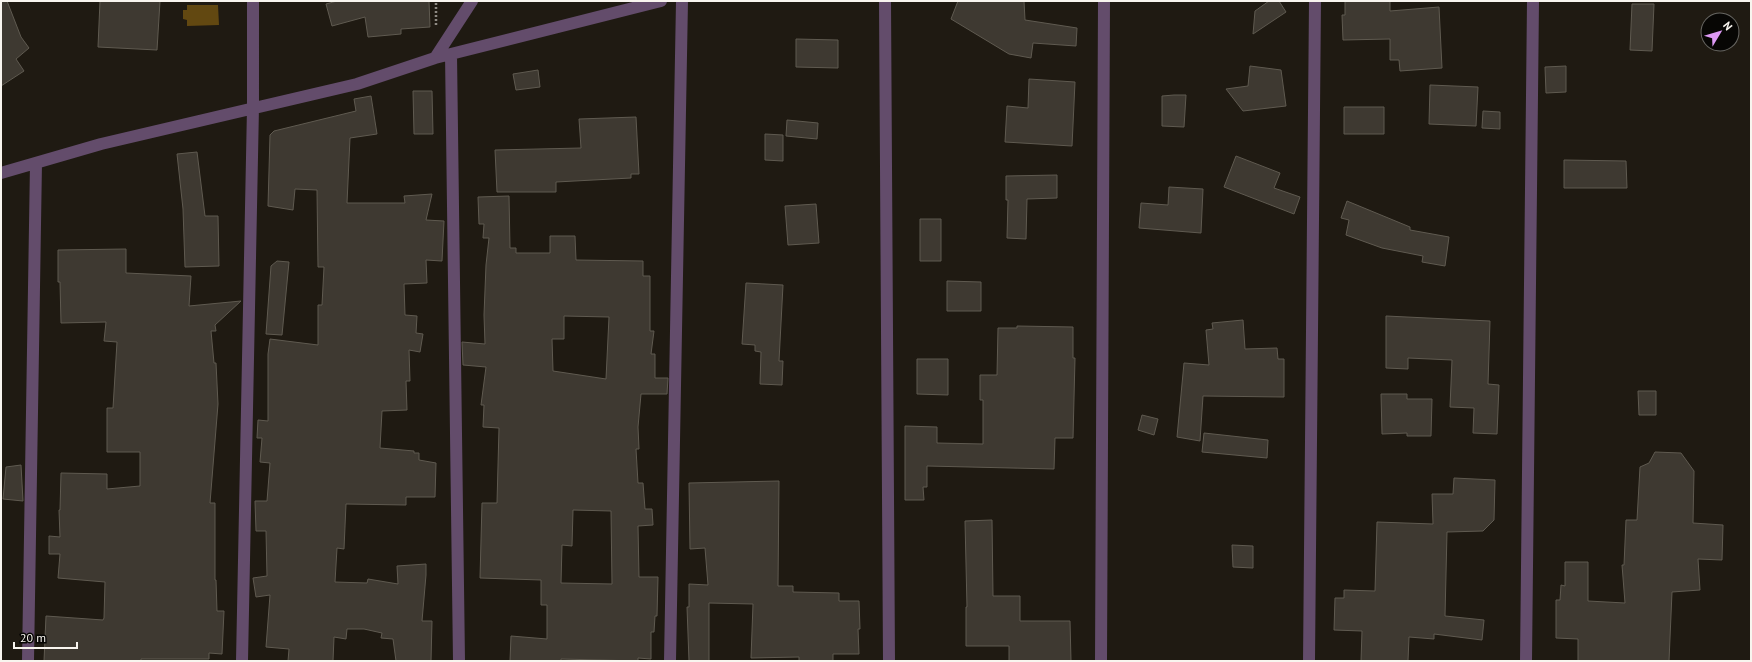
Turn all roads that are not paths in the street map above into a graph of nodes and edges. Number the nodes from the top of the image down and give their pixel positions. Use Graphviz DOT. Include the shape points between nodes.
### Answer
graph roads {
  1 [pos="253,1"];
  2 [pos="472,1"];
  3 [pos="661,1"];
  4 [pos="682,1"];
  5 [pos="885,1"];
  6 [pos="1104,1"];
  7 [pos="1315,1"];
  8 [pos="1533,1"];
  9 [pos="451,54"];
  10 [pos="435,58"];
  11 [pos="253,107"];
  12 [pos="36,163"];
  13 [pos="1,173"];
  14 [pos="28,661"];
  15 [pos="242,661"];
  16 [pos="459,661"];
  17 [pos="670,661"];
  18 [pos="889,661"];
  19 [pos="1101,661"];
  20 [pos="1309,661"];
  21 [pos="1526,661"];
  1 -- 11 [label="street"];
  2 -- 10 [label="street"];
  3 -- 9 [label="street"];
  4 -- 17 [label="street"];
  5 -- 18 [label="street"];
  6 -- 19 [label="street"];
  7 -- 20 [label="street"];
  8 -- 21 [label="street"];
  9 -- 10 [label="street"];
  9 -- 16 [label="street"];
  10 -- 11 [label="street" via="357,84"];
  11 -- 12 [label="street" via="101,144"];
  11 -- 15 [label="street"];
  12 -- 13 [label="street"];
  12 -- 14 [label="street"];
}
